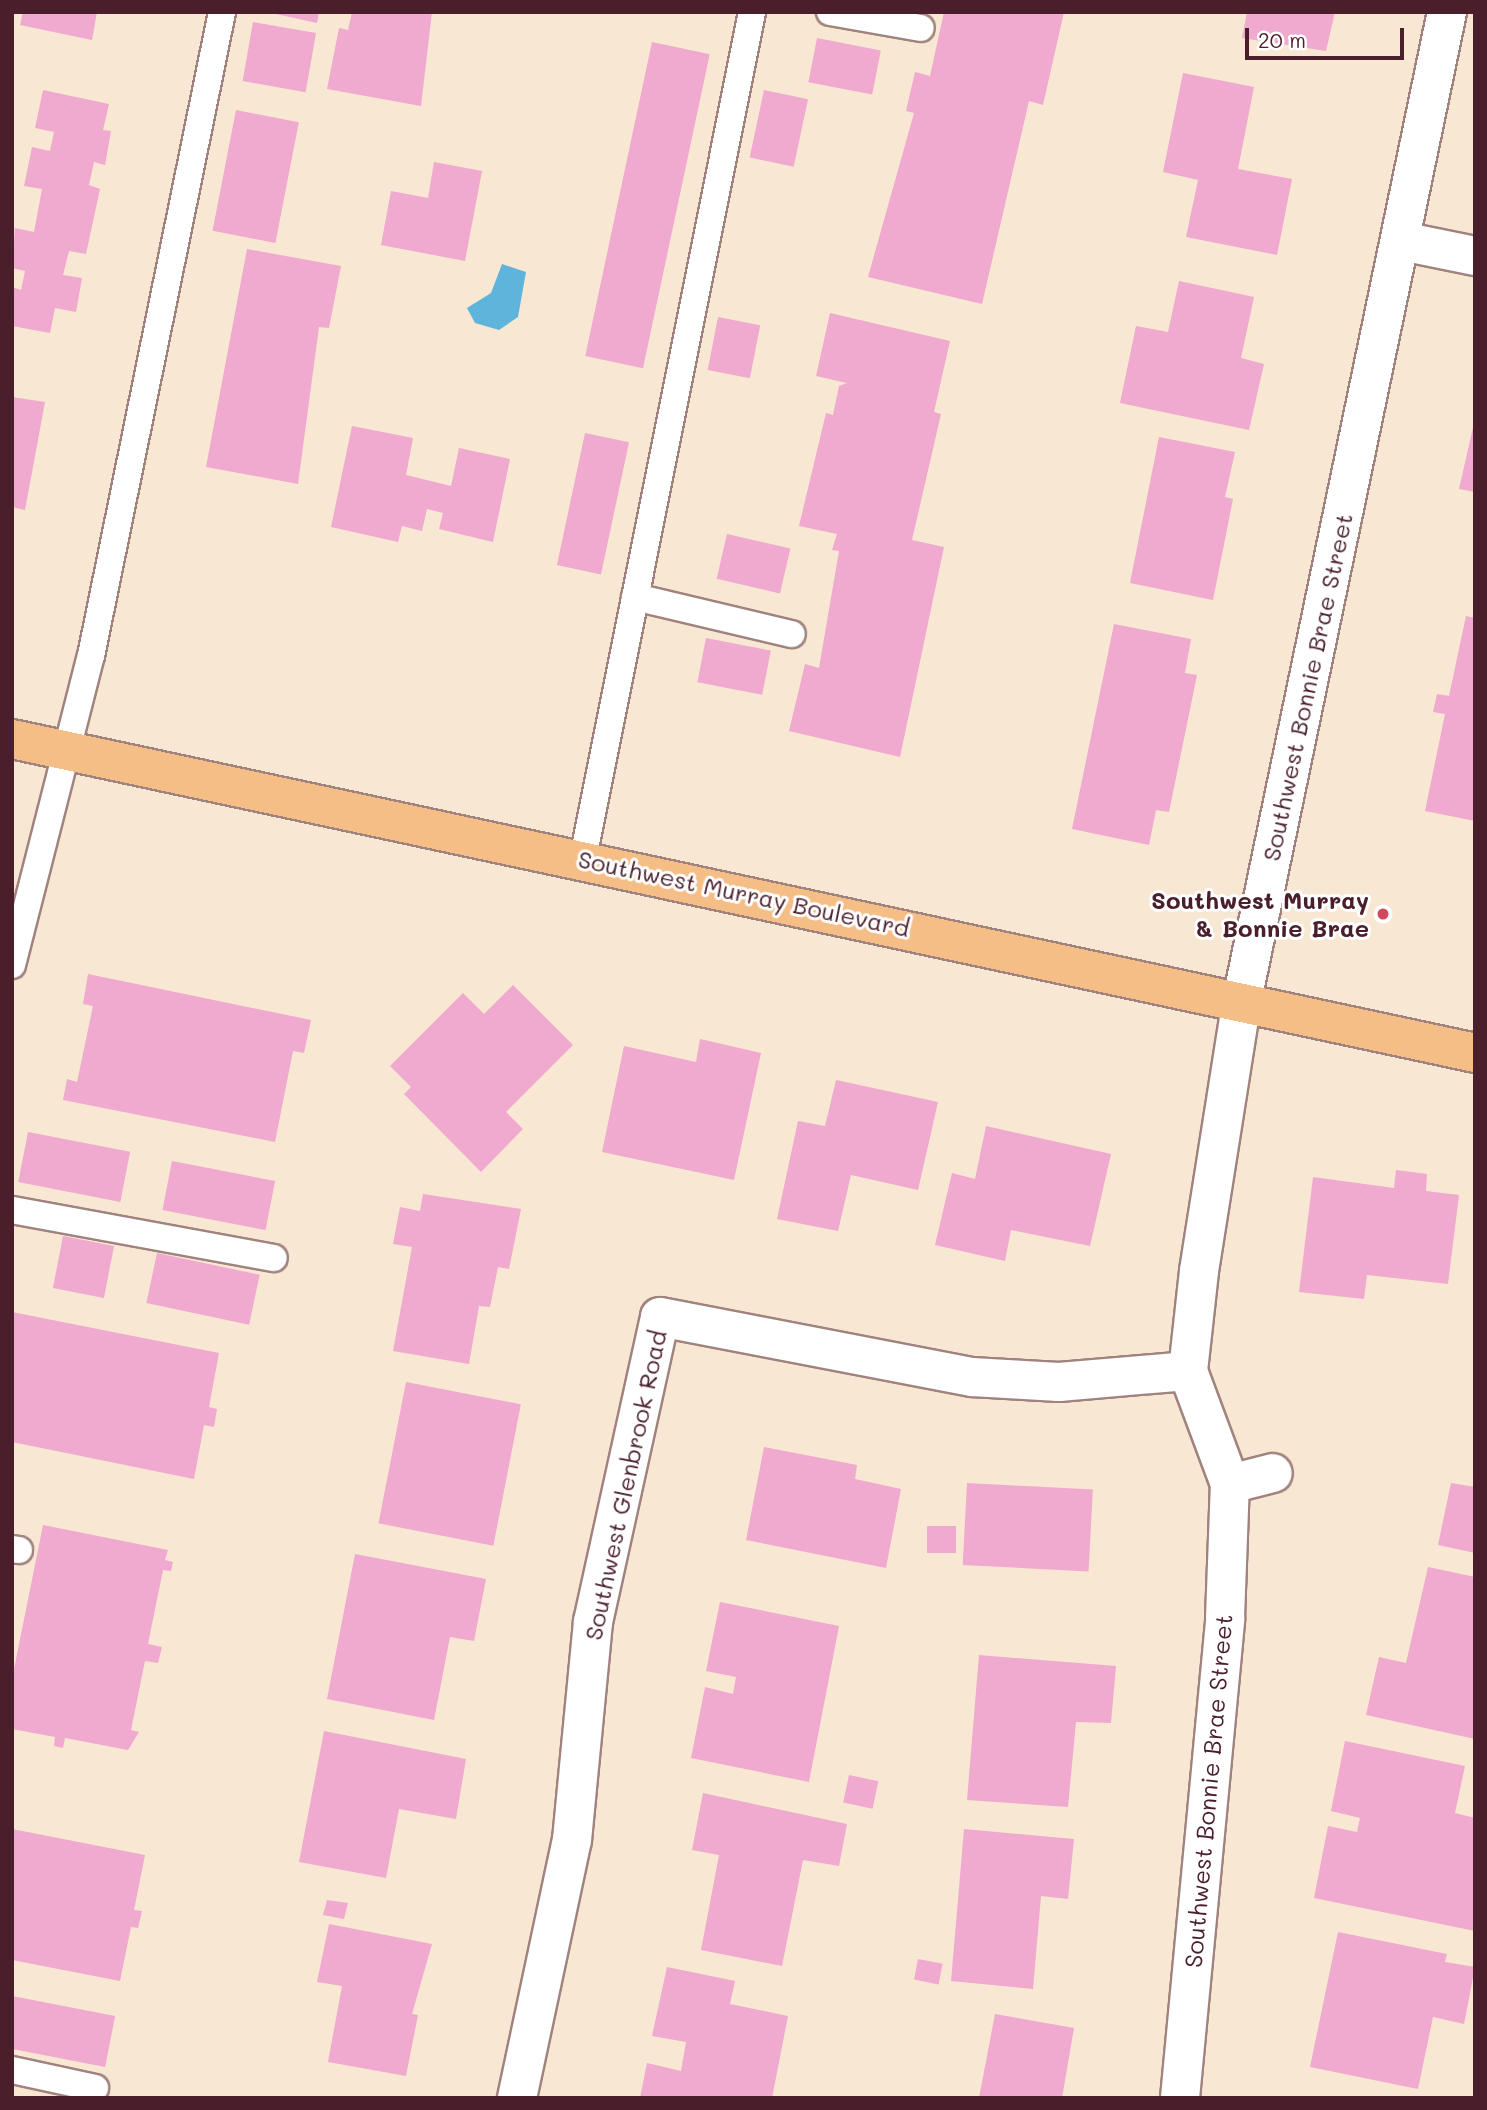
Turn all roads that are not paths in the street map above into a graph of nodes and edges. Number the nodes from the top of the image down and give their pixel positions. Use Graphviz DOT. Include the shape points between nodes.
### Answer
graph roads {
  1 [pos="222,12"];
  2 [pos="752,12"];
  3 [pos="830,12"];
  4 [pos="1447,12"];
  5 [pos="921,28"];
  6 [pos="1401,241"];
  7 [pos="1475,256"];
  8 [pos="635,597"];
  9 [pos="792,634"];
  10 [pos="12,739"];
  11 [pos="65,750"];
  12 [pos="583,858"];
  13 [pos="12,965"];
  14 [pos="1242,1000"];
  15 [pos="1475,1053"];
  16 [pos="12,1210"];
  17 [pos="274,1258"];
  18 [pos="1188,1371"];
  19 [pos="1273,1473"];
  20 [pos="1230,1484"];
  21 [pos="12,2070"];
  22 [pos="95,2088"];
  23 [pos="517,2098"];
  24 [pos="1180,2098"];
  1 -- 11 [label="lane" via="91,656"];
  2 -- 8 [label="lane"];
  3 -- 5 [label="lane"];
  4 -- 6 [label="street, Southwest Bonnie Brae Street"];
  6 -- 7 [label="street"];
  6 -- 14 [label="street, Southwest Bonnie Brae Street"];
  8 -- 9 [label="lane"];
  8 -- 12 [label="lane"];
  10 -- 11 [label="main road, Southwest Murray Boulevard"];
  11 -- 12 [label="main road, Southwest Murray Boulevard"];
  11 -- 13 [label="lane"];
  12 -- 14 [label="main road, Southwest Murray Boulevard"];
  14 -- 15 [label="main road, Southwest Murray Boulevard"];
  14 -- 18 [label="street, Southwest Bonnie Brae Street"];
  16 -- 17 [label="lane"];
  18 -- 20 [label="street, Southwest Bonnie Brae Street"];
  18 -- 23 [label="street, Southwest Glenbrook Road" via="1059,1382 972,1377 660,1317 593,1622 572,1840"];
  19 -- 20 [label="street"];
  20 -- 24 [label="street, Southwest Bonnie Brae Street" via="1225,1618"];
  21 -- 22 [label="lane"];
}
